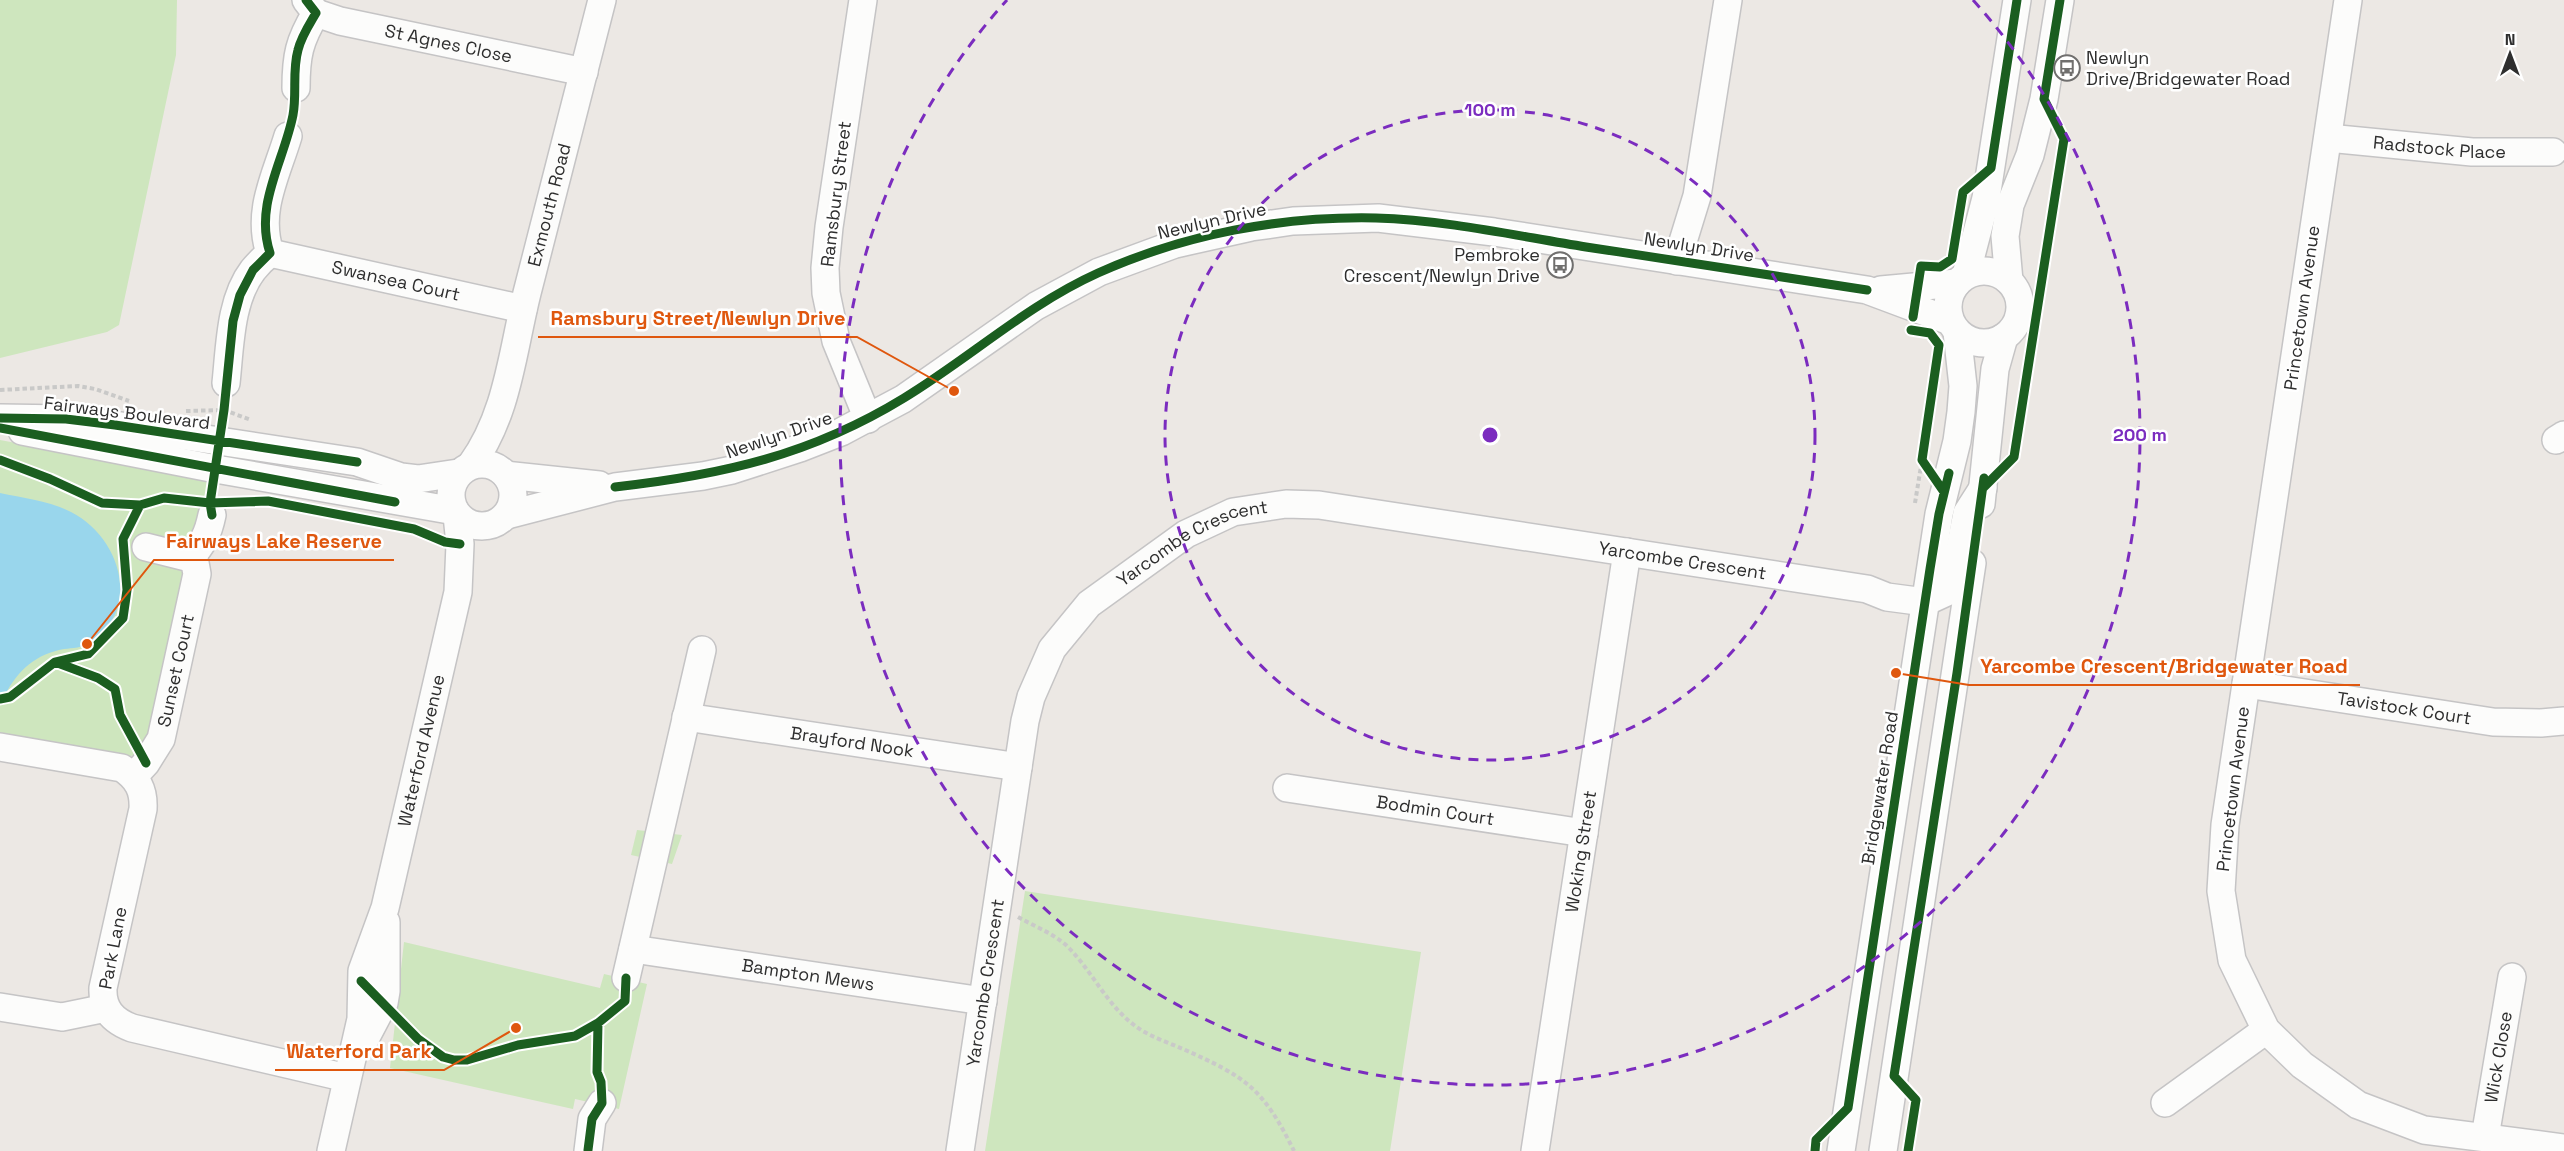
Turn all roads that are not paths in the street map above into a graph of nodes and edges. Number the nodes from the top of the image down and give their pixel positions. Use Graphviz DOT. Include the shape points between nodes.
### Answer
graph roads {
  1 [pos="602,0"];
  2 [pos="863,0"];
  3 [pos="1728,0"];
  4 [pos="2017,0"];
  5 [pos="2060,0"];
  6 [pos="2348,0"];
  7 [pos="311,7"];
  8 [pos="584,72"];
  9 [pos="296,88"];
  10 [pos="288,136"];
  11 [pos="2328,138"];
  12 [pos="2553,152"];
  13 [pos="270,253"];
  14 [pos="1686,262"];
  15 [pos="1961,279"];
  16 [pos="2009,281"];
  17 [pos="1867,290"];
  18 [pos="523,309"];
  19 [pos="1953,326"];
  20 [pos="2004,337"];
  21 [pos="226,383"];
  22 [pos="500,412"];
  23 [pos="0,418"];
  24 [pos="868,419"];
  25 [pos="0,428"];
  26 [pos="464,469"];
  27 [pos="503,472"];
  28 [pos="615,487"];
  29 [pos="1983,488"];
  30 [pos="456,513"];
  31 [pos="212,515"];
  32 [pos="500,520"];
  33 [pos="146,547"];
  34 [pos="1627,552"];
  35 [pos="190,558"];
  36 [pos="1930,569"];
  37 [pos="1867,590"];
  38 [pos="458,592"];
  39 [pos="1925,602"];
  40 [pos="702,650"];
  41 [pos="2246,684"];
  42 [pos="686,717"];
  43 [pos="2564,721"];
  44 [pos="0,747"];
  45 [pos="1018,767"];
  46 [pos="134,776"];
  47 [pos="1287,788"];
  48 [pos="1584,833"];
  49 [pos="633,949"];
  50 [pos="2512,976"];
  51 [pos="626,978"];
  52 [pos="983,1001"];
  53 [pos="0,1007"];
  54 [pos="106,1008"];
  55 [pos="2266,1030"];
  56 [pos="350,1069"];
  57 [pos="602,1103"];
  58 [pos="2165,1104"];
  59 [pos="2485,1137"];
  60 [pos="2564,1149"];
  61 [pos="331,1151"];
  62 [pos="588,1151"];
  63 [pos="960,1151"];
  64 [pos="1535,1151"];
  65 [pos="1841,1151"];
  66 [pos="1883,1151"];
  1 -- 8 [label="street, Exmouth Road"];
  2 -- 24 [label="street, Ramsbury Street" via="825,268 828,309 836,340"];
  3 -- 14 [label="street"];
  4 -- 15 [label="street" via="1986,198"];
  5 -- 16 [label="street" via="2044,99 2030,155 2010,205 2005,236"];
  6 -- 11 [label="street, Princetown Avenue"];
  7 -- 8 [label="street, St Agnes Close" via="340,21"];
  7 -- 9 [label="street, St Agnes Close" via="298,50"];
  8 -- 18 [label="street, Exmouth Road"];
  10 -- 13 [label="street" via="265,209 263,228"];
  11 -- 12 [label="street, Radstock Place" via="2472,152"];
  11 -- 41 [label="street, Princetown Avenue"];
  13 -- 18 [label="street, Swansea Court"];
  13 -- 21 [label="street" via="253,270 240,295"];
  14 -- 17 [label="street, Newlyn Drive"];
  14 -- 24 [label="street, Newlyn Drive" via="1416,221 1334,218 1251,227 1161,249 1099,272 1002,329 936,378"];
  15 -- 16 [label="street" via="1977,271 1989,271"];
  15 -- 17 [label="street, Newlyn Drive"];
  15 -- 19 [label="street" via="1948,298"];
  16 -- 20 [label="street" via="2020,310"];
  17 -- 19 [label="street, Newlyn Drive"];
  18 -- 22 [label="street, Exmouth Road"];
  19 -- 20 [label="street" via="1965,338 1985,343"];
  19 -- 36 [label="street, Bridgewater Road" via="1963,386 1961,412"];
  20 -- 29 [label="street" via="1995,369"];
  22 -- 26 [label="street, Exmouth Road" via="485,445"];
  22 -- 27 [label="street, Exmouth Road"];
  23 -- 26 [label="street, Fairways Boulevard" via="66,419 220,441 357,462 418,479"];
  24 -- 28 [label="street, Newlyn Drive" via="743,467"];
  25 -- 30 [label="street, Fairways Boulevard"];
  26 -- 27 [label="street" via="481,463"];
  26 -- 30 [label="street" via="450,492"];
  27 -- 28 [label="street, Newlyn Drive"];
  27 -- 32 [label="street" via="512,484 513,495"];
  28 -- 32 [label="street, Newlyn Drive"];
  29 -- 39 [label="street" via="1967,513 1953,585 1941,596"];
  29 -- 66 [label="street"];
  30 -- 32 [label="street" via="474,526"];
  30 -- 38 [label="street, Waterford Avenue" via="460,544"];
  31 -- 35 [label="street" via="203,545"];
  32 -- 38 [label="street, Waterford Avenue"];
  33 -- 35 [label="street"];
  34 -- 37 [label="street, Yarcombe Crescent"];
  34 -- 45 [label="street, Yarcombe Crescent" via="1319,505 1286,504 1233,512 1186,534 1113,585 1070,625 1052,649 1030,697"];
  34 -- 48 [label="street, Woking Street"];
  35 -- 46 [label="street, Sunset Court" via="195,563 196,583 165,726 155,750"];
  36 -- 37 [label="street, Yarcombe Crescent" via="1893,587"];
  36 -- 39 [label="street, Bridgewater Road"];
  37 -- 39 [label="street, Yarcombe Crescent"];
  38 -- 56 [label="street, Waterford Avenue" via="385,908 362,971 361,1019"];
  39 -- 65 [label="street, Bridgewater Road"];
  40 -- 42 [label="street"];
  41 -- 43 [label="street, Tavistock Court" via="2493,722"];
  41 -- 55 [label="street, Princetown Avenue" via="2221,891 2232,960"];
  42 -- 45 [label="street, Brayford Nook"];
  42 -- 49 [label="street"];
  44 -- 46 [label="street" via="111,765"];
  45 -- 52 [label="street, Yarcombe Crescent"];
  46 -- 54 [label="street, Park Lane" via="144,796 143,809 105,976"];
  47 -- 48 [label="street, Bodmin Court"];
  48 -- 64 [label="street, Woking Street"];
  49 -- 51 [label="street"];
  49 -- 52 [label="street, Bampton Mews"];
  50 -- 59 [label="street, Wick Close"];
  52 -- 63 [label="street, Yarcombe Crescent"];
  53 -- 54 [label="street" via="62,1017"];
  54 -- 56 [label="street, Park Lane" via="121,1024 132,1028"];
  55 -- 58 [label="street"];
  55 -- 59 [label="street, Princetown Avenue" via="2302,1065 2358,1105 2424,1130"];
  56 -- 61 [label="street, Waterford Avenue"];
  57 -- 62 [label="street" via="592,1119"];
  59 -- 60 [label="street, Princetown Avenue"];
}
